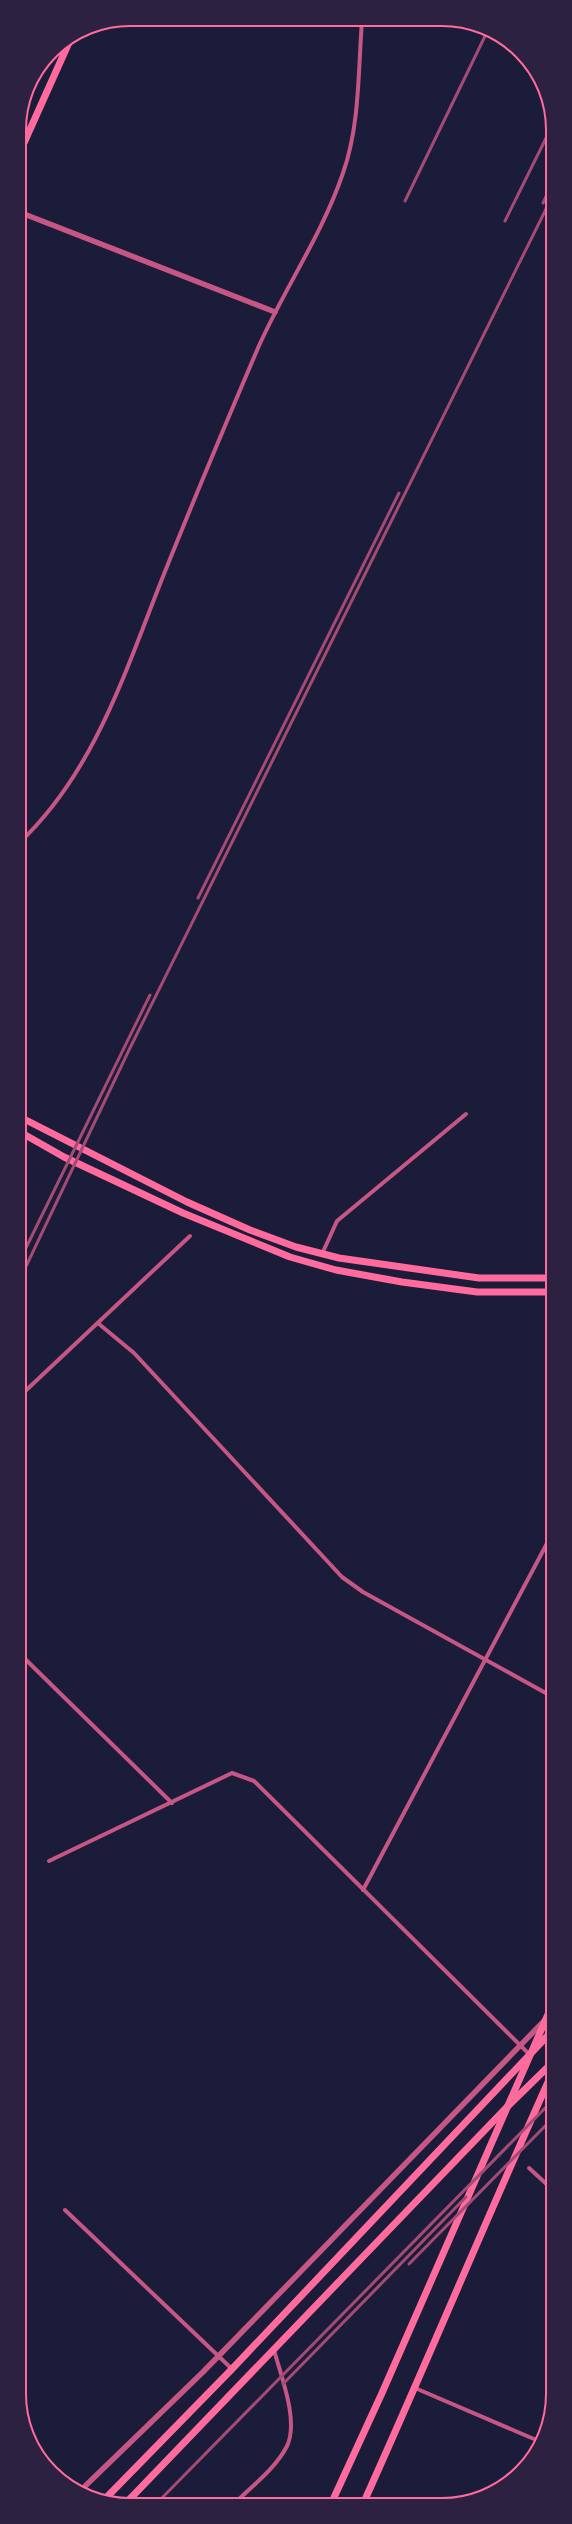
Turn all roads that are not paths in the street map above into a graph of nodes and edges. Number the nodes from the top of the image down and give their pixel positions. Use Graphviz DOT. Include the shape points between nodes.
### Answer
graph roads {
  1 [pos="362,26"];
  2 [pos="67,47"];
  3 [pos="26,138"];
  4 [pos="26,215"];
  5 [pos="275,312"];
  6 [pos="26,837"];
  7 [pos="466,1114"];
  8 [pos="26,1120"];
  9 [pos="26,1135"];
  10 [pos="190,1236"];
  11 [pos="322,1254"];
  12 [pos="546,1278"];
  13 [pos="546,1292"];
  14 [pos="99,1324"];
  15 [pos="26,1391"];
  16 [pos="546,1543"];
  17 [pos="485,1659"];
  18 [pos="26,1660"];
  19 [pos="546,1693"];
  20 [pos="172,1802"];
  21 [pos="49,1861"];
  22 [pos="363,1890"];
  23 [pos="545,2020"];
  24 [pos="546,2037"];
  25 [pos="520,2046"];
  26 [pos="529,2054"];
  27 [pos="546,2069"];
  28 [pos="546,2086"];
  29 [pos="508,2106"];
  30 [pos="529,2168"];
  31 [pos="546,2184"];
  32 [pos="65,2210"];
  33 [pos="274,2350"];
  34 [pos="218,2356"];
  35 [pos="232,2369"];
  36 [pos="415,2388"];
  37 [pos="535,2440"];
  38 [pos="84,2487"];
  39 [pos="108,2496"];
  40 [pos="131,2498"];
  41 [pos="240,2498"];
  42 [pos="334,2498"];
  43 [pos="366,2498"];
  1 -- 5 [label="street" via="353,137 343,173 329,207"];
  2 -- 3 [label="main road"];
  4 -- 5 [label="street"];
  5 -- 6 [label="street" via="204,475 115,696 91,748 64,793"];
  7 -- 11 [label="street" via="337,1221"];
  8 -- 11 [label="main road" via="187,1202 250,1230"];
  9 -- 13 [label="main road" via="64,1157 183,1212 245,1240 298,1259 343,1272 470,1291"];
  10 -- 14 [label="street"];
  11 -- 12 [label="main road" via="479,1278"];
  14 -- 15 [label="street"];
  14 -- 17 [label="street" via="134,1353 342,1577 362,1592"];
  16 -- 17 [label="street"];
  17 -- 19 [label="street"];
  17 -- 22 [label="street"];
  18 -- 20 [label="street"];
  20 -- 21 [label="street"];
  20 -- 22 [label="street" via="232,1774 254,1781"];
  22 -- 25 [label="street"];
  23 -- 25 [label="street"];
  23 -- 26 [label="main road"];
  24 -- 26 [label="main road"];
  25 -- 26 [label="street"];
  25 -- 34 [label="street"];
  26 -- 29 [label="main road"];
  26 -- 35 [label="main road"];
  27 -- 29 [label="main road"];
  28 -- 36 [label="main road" via="487,2215"];
  29 -- 33 [label="main road"];
  29 -- 42 [label="main road"];
  30 -- 31 [label="street"];
  32 -- 34 [label="street"];
  33 -- 40 [label="main road"];
  33 -- 41 [label="street" via="288,2400 291,2428 288,2445 280,2458"];
  34 -- 35 [label="street"];
  34 -- 38 [label="street"];
  35 -- 39 [label="main road"];
  36 -- 37 [label="street"];
  36 -- 43 [label="main road"];
}
